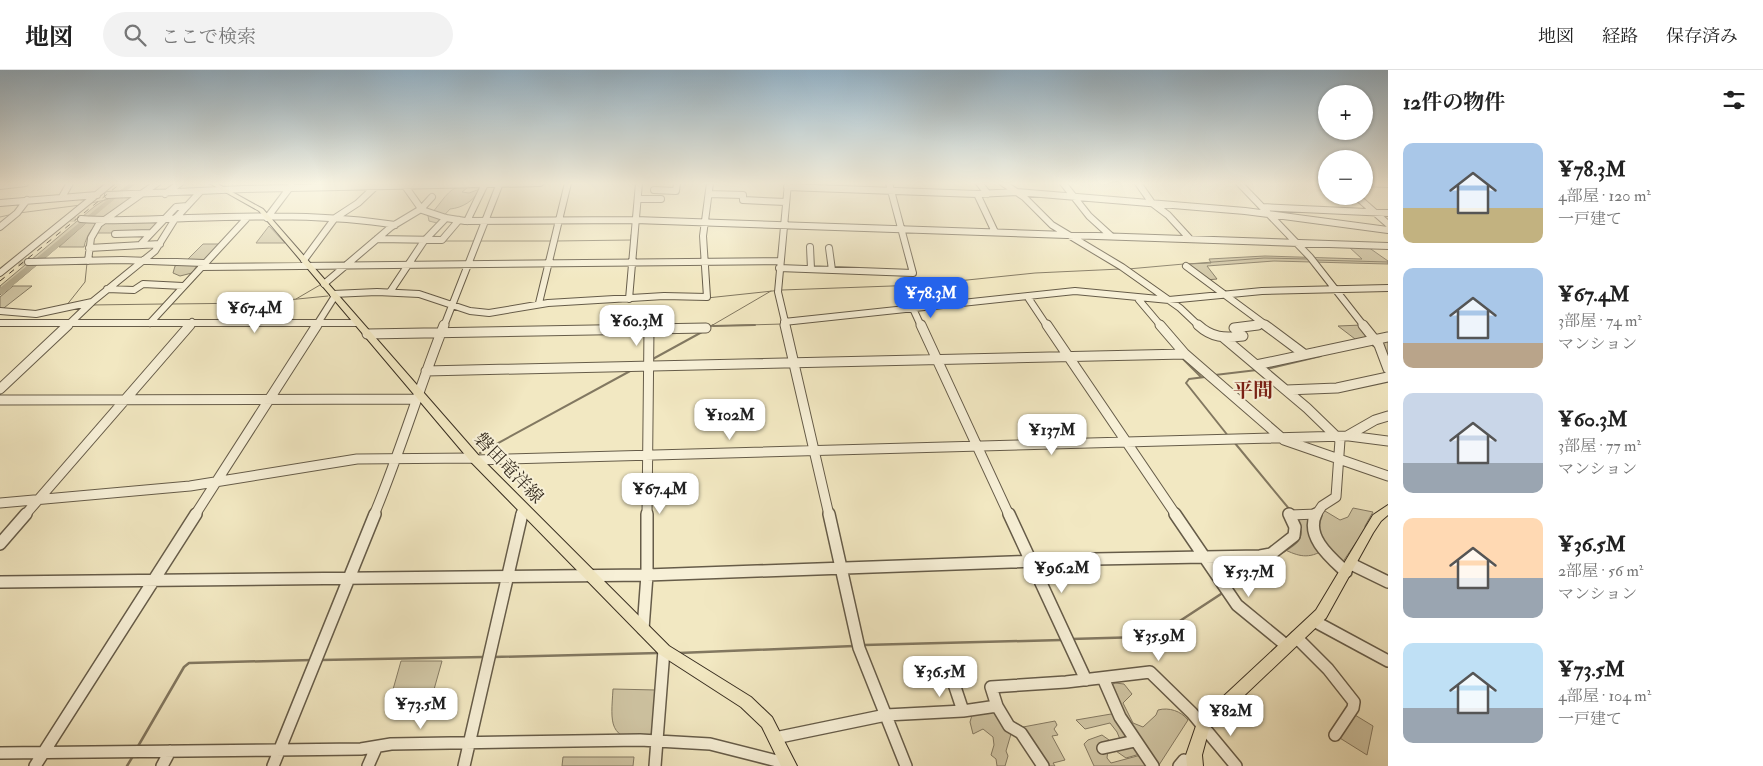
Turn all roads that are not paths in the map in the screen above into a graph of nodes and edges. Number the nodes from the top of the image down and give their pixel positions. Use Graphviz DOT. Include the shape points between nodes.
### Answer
graph roads {
  1 [pos="14,215"];
  2 [pos="72,215"];
  3 [pos="109,215"];
  4 [pos="167,215"];
  5 [pos="178,215"];
  6 [pos="265,215"];
  7 [pos="270,215"];
  8 [pos="339,215"];
  9 [pos="410,215"];
  10 [pos="439,215"];
  11 [pos="470,215"];
  12 [pos="487,215"];
  13 [pos="561,215"];
  14 [pos="636,215"];
  15 [pos="706,215"];
  16 [pos="785,215"];
  17 [pos="898,215"];
  18 [pos="987,215"];
  19 [pos="1041,215"];
  20 [pos="1089,215"];
  21 [pos="1168,215"];
  22 [pos="1270,215"];
  23 [pos="1274,215"];
  24 [pos="1377,215"];
  25 [pos="268,218"];
  26 [pos="335,218"];
  27 [pos="446,218"];
  28 [pos="81,219"];
  29 [pos="163,219"];
  30 [pos="175,219"];
  31 [pos="246,219"];
  32 [pos="102,220"];
  33 [pos="459,220"];
  34 [pos="560,220"];
  35 [pos="635,220"];
  36 [pos="467,221"];
  37 [pos="485,221"];
  38 [pos="705,222"];
  39 [pos="1388,224"];
  40 [pos="395,225"];
  41 [pos="784,225"];
  42 [pos="0,227"];
  43 [pos="901,229"];
  44 [pos="1388,230"];
  45 [pos="995,232"];
  46 [pos="151,233"];
  47 [pos="115,234"];
  48 [pos="1068,235"];
  49 [pos="1111,236"];
  50 [pos="377,239"];
  51 [pos="1190,239"];
  52 [pos="424,241"];
  53 [pos="1296,243"];
  54 [pos="141,244"];
  55 [pos="160,244"];
  56 [pos="1388,246"];
  57 [pos="810,247"];
  58 [pos="89,248"];
  59 [pos="829,248"];
  60 [pos="88,261"];
  61 [pos="144,261"];
  62 [pos="28,262"];
  63 [pos="705,262"];
  64 [pos="0,263"];
  65 [pos="15,263"];
  66 [pos="307,263"];
  67 [pos="632,263"];
  68 [pos="468,264"];
  69 [pos="549,264"];
  70 [pos="202,265"];
  71 [pos="408,265"];
  72 [pos="779,265"];
  73 [pos="345,266"];
  74 [pos="1186,266"];
  75 [pos="811,270"];
  76 [pos="832,270"];
  77 [pos="0,273"];
  78 [pos="324,284"];
  79 [pos="183,286"];
  80 [pos="904,288"];
  81 [pos="107,289"];
  82 [pos="1388,289"];
  83 [pos="1335,290"];
  84 [pos="390,292"];
  85 [pos="334,295"];
  86 [pos="1227,296"];
  87 [pos="629,299"];
  88 [pos="1028,299"];
  89 [pos="1139,300"];
  90 [pos="92,302"];
  91 [pos="1170,302"];
  92 [pos="452,304"];
  93 [pos="539,304"];
  94 [pos="914,310"];
  95 [pos="0,311"];
  96 [pos="192,322"];
  97 [pos="318,322"];
  98 [pos="784,322"];
  99 [pos="0,323"];
  100 [pos="70,323"];
  101 [pos="150,323"];
  102 [pos="357,323"];
  103 [pos="1264,324"];
  104 [pos="706,328"];
  105 [pos="648,329"];
  106 [pos="441,332"];
  107 [pos="367,334"];
  108 [pos="1388,337"];
  109 [pos="1224,338"];
  110 [pos="1373,339"];
  111 [pos="1186,354"];
  112 [pos="1304,354"];
  113 [pos="1069,358"];
  114 [pos="937,359"];
  115 [pos="794,362"];
  116 [pos="1256,365"];
  117 [pos="648,366"];
  118 [pos="1388,369"];
  119 [pos="426,372"];
  120 [pos="1388,377"];
  121 [pos="0,389"];
  122 [pos="1286,390"];
  123 [pos="416,396"];
  124 [pos="124,399"];
  125 [pos="268,399"];
  126 [pos="0,400"];
  127 [pos="1388,416"];
  128 [pos="1342,436"];
  129 [pos="1281,438"];
  130 [pos="1388,440"];
  131 [pos="1126,442"];
  132 [pos="978,446"];
  133 [pos="814,451"];
  134 [pos="647,455"];
  135 [pos="397,458"];
  136 [pos="474,459"];
  137 [pos="1337,459"];
  138 [pos="1388,476"];
  139 [pos="214,483"];
  140 [pos="38,500"];
  141 [pos="0,503"];
  142 [pos="523,508"];
  143 [pos="1388,509"];
  144 [pos="1317,514"];
  145 [pos="0,544"];
  146 [pos="1204,558"];
  147 [pos="1032,562"];
  148 [pos="1348,568"];
  149 [pos="840,569"];
  150 [pos="590,575"];
  151 [pos="647,575"];
  152 [pos="508,576"];
  153 [pos="348,578"];
  154 [pos="152,580"];
  155 [pos="0,582"];
  156 [pos="1388,582"];
  157 [pos="1314,621"];
  158 [pos="643,629"];
  159 [pos="1292,641"];
  160 [pos="664,650"];
  161 [pos="1388,661"];
  162 [pos="1103,678"];
  163 [pos="1086,680"];
  164 [pos="954,681"];
  165 [pos="997,706"];
  166 [pos="963,711"];
  167 [pos="886,716"];
  168 [pos="1203,725"];
  169 [pos="1335,735"];
  170 [pos="776,738"];
  171 [pos="657,741"];
  172 [pos="1135,741"];
  173 [pos="470,744"];
  174 [pos="376,748"];
  175 [pos="1102,748"];
  176 [pos="279,750"];
  177 [pos="170,751"];
  178 [pos="43,752"];
  179 [pos="0,753"];
  180 [pos="789,765"];
  181 [pos="1195,765"];
  182 [pos="35,766"];
  183 [pos="162,766"];
  184 [pos="273,766"];
  185 [pos="368,766"];
  186 [pos="464,766"];
  187 [pos="655,766"];
  188 [pos="906,766"];
  189 [pos="1043,766"];
  190 [pos="1153,766"];
  191 [pos="1179,766"];
  192 [pos="1236,766"];
  1 -- 42 [label="street"];
  2 -- 65 [label="street"];
  3 -- 32 [label="street"];
  4 -- 29 [label="street"];
  5 -- 30 [label="street"];
  6 -- 25 [label="main road, 磐田竜洋線"];
  7 -- 25 [label="street"];
  8 -- 26 [label="street"];
  9 -- 40 [label="street"];
  10 -- 27 [label="street"];
  11 -- 36 [label="street"];
  12 -- 37 [label="street"];
  13 -- 34 [label="street"];
  14 -- 35 [label="street"];
  15 -- 38 [label="street"];
  16 -- 41 [label="street"];
  17 -- 43 [label="street"];
  18 -- 45 [label="street"];
  19 -- 48 [label="street"];
  20 -- 49 [label="street"];
  21 -- 51 [label="street"];
  22 -- 53 [label="street"];
  23 -- 44 [label="street"];
  24 -- 39 [label="street"];
  25 -- 26 [label="street"];
  25 -- 31 [label="street"];
  25 -- 66 [label="main road, 磐田竜洋線"];
  26 -- 40 [label="street"];
  26 -- 66 [label="street"];
  27 -- 33 [label="street"];
  27 -- 52 [label="street"];
  28 -- 32 [label="street"];
  29 -- 30 [label="street"];
  29 -- 32 [label="street"];
  29 -- 46 [label="street"];
  30 -- 31 [label="street"];
  30 -- 55 [label="street"];
  31 -- 70 [label="street"];
  32 -- 58 [label="street"];
  33 -- 36 [label="street"];
  33 -- 52 [label="street" via="442,240"];
  34 -- 35 [label="street"];
  34 -- 37 [label="street"];
  34 -- 69 [label="street"];
  35 -- 38 [label="street"];
  35 -- 67 [label="street"];
  36 -- 37 [label="street"];
  37 -- 68 [label="street"];
  38 -- 41 [label="street"];
  38 -- 63 [label="street"];
  40 -- 50 [label="street"];
  41 -- 43 [label="street"];
  41 -- 72 [label="street"];
  43 -- 45 [label="street"];
  43 -- 76 [label="street" via="913,274"];
  45 -- 48 [label="street"];
  46 -- 47 [label="street"];
  46 -- 54 [label="street"];
  48 -- 49 [label="street"];
  48 -- 91 [label="street" via="1122,267"];
  49 -- 51 [label="street"];
  50 -- 52 [label="street"];
  50 -- 73 [label="street"];
  51 -- 53 [label="street"];
  52 -- 71 [label="street"];
  53 -- 56 [label="street"];
  53 -- 83 [label="street"];
  54 -- 55 [label="street"];
  54 -- 58 [label="street"];
  55 -- 61 [label="street"];
  57 -- 75 [label="street"];
  58 -- 60 [label="street"];
  59 -- 76 [label="street"];
  60 -- 61 [label="street"];
  60 -- 62 [label="street"];
  61 -- 70 [label="street"];
  61 -- 81 [label="street"];
  63 -- 67 [label="street"];
  63 -- 72 [label="street"];
  63 -- 87 [label="street" via="708,297"];
  64 -- 65 [label="street"];
  65 -- 77 [label="street"];
  66 -- 70 [label="street"];
  66 -- 73 [label="street"];
  66 -- 78 [label="main road, 磐田竜洋線"];
  67 -- 69 [label="street"];
  67 -- 87 [label="street"];
  68 -- 69 [label="street"];
  68 -- 71 [label="street"];
  68 -- 92 [label="street"];
  69 -- 93 [label="street"];
  70 -- 79 [label="street"];
  71 -- 73 [label="street"];
  71 -- 84 [label="street"];
  72 -- 75 [label="street"];
  72 -- 98 [label="street" via="777,290"];
  73 -- 78 [label="street"];
  74 -- 86 [label="street"];
  75 -- 76 [label="street"];
  78 -- 85 [label="main road, 磐田竜洋線"];
  79 -- 81 [label="street" via="143,284 134,290"];
  79 -- 101 [label="street"];
  80 -- 94 [label="street"];
  81 -- 90 [label="street"];
  82 -- 83 [label="street"];
  83 -- 86 [label="street" via="1262,291"];
  83 -- 110 [label="street"];
  84 -- 85 [label="street"];
  84 -- 92 [label="street" via="420,294"];
  85 -- 97 [label="street"];
  85 -- 102 [label="main road, 磐田竜洋線"];
  86 -- 91 [label="street"];
  86 -- 103 [label="street"];
  87 -- 93 [label="street"];
  88 -- 89 [label="street" via="1077,294"];
  88 -- 94 [label="street"];
  88 -- 113 [label="street"];
  89 -- 91 [label="street"];
  89 -- 111 [label="street"];
  90 -- 95 [label="street" via="36,314"];
  90 -- 100 [label="street"];
  91 -- 94 [label="street" via="1074,291"];
  91 -- 109 [label="street" via="1208,334"];
  92 -- 93 [label="street" via="470,311 489,313"];
  92 -- 106 [label="street"];
  94 -- 98 [label="street"];
  94 -- 114 [label="street"];
  96 -- 97 [label="street"];
  96 -- 101 [label="street"];
  96 -- 124 [label="street"];
  97 -- 102 [label="street"];
  97 -- 125 [label="street"];
  98 -- 115 [label="street"];
  99 -- 100 [label="street"];
  100 -- 101 [label="street"];
  100 -- 121 [label="street"];
  102 -- 107 [label="main road, 磐田竜洋線"];
  103 -- 109 [label="street" via="1234,328 1242,336"];
  103 -- 112 [label="street"];
  104 -- 105 [label="street"];
  105 -- 106 [label="street"];
  105 -- 117 [label="street"];
  106 -- 107 [label="street"];
  106 -- 119 [label="street"];
  107 -- 123 [label="main road, 磐田竜洋線"];
  108 -- 110 [label="street"];
  109 -- 116 [label="street"];
  110 -- 112 [label="street"];
  110 -- 118 [label="street" via="1379,345"];
  111 -- 113 [label="street"];
  111 -- 129 [label="street"];
  112 -- 116 [label="street"];
  113 -- 114 [label="street"];
  113 -- 131 [label="street"];
  114 -- 115 [label="street"];
  114 -- 132 [label="street"];
  115 -- 117 [label="street"];
  115 -- 133 [label="street"];
  116 -- 122 [label="street"];
  117 -- 119 [label="street"];
  117 -- 134 [label="street"];
  119 -- 123 [label="street"];
  120 -- 122 [label="street" via="1337,388"];
  122 -- 128 [label="street"];
  123 -- 125 [label="street"];
  123 -- 135 [label="street"];
  123 -- 136 [label="main road, 磐田竜洋線"];
  124 -- 125 [label="street"];
  124 -- 126 [label="street"];
  124 -- 140 [label="street"];
  125 -- 139 [label="street"];
  127 -- 128 [label="street"];
  128 -- 129 [label="street"];
  128 -- 130 [label="street"];
  128 -- 137 [label="street"];
  129 -- 131 [label="street"];
  129 -- 137 [label="street"];
  131 -- 132 [label="street"];
  131 -- 146 [label="street"];
  132 -- 133 [label="street"];
  132 -- 147 [label="street"];
  133 -- 134 [label="street"];
  133 -- 149 [label="street"];
  134 -- 136 [label="street"];
  134 -- 151 [label="street"];
  135 -- 136 [label="street"];
  135 -- 139 [label="street" via="338,461"];
  135 -- 153 [label="street"];
  136 -- 142 [label="main road, 磐田竜洋線"];
  137 -- 138 [label="street"];
  137 -- 144 [label="street" via="1336,497 1323,505"];
  139 -- 140 [label="street"];
  139 -- 154 [label="street"];
  140 -- 141 [label="street"];
  140 -- 145 [label="street"];
  142 -- 150 [label="main road, 磐田竜洋線"];
  142 -- 152 [label="street"];
  143 -- 148 [label="main road" via="1377,518"];
  144 -- 146 [label="street" via="1289,514 1294,536 1271,554"];
  144 -- 148 [label="street" via="1314,521 1320,547"];
  146 -- 147 [label="street"];
  146 -- 159 [label="street" via="1237,605"];
  147 -- 149 [label="street"];
  147 -- 163 [label="street"];
  148 -- 156 [label="street"];
  148 -- 157 [label="main road"];
  149 -- 151 [label="street"];
  149 -- 167 [label="street" via="858,648"];
  150 -- 151 [label="street"];
  150 -- 152 [label="street"];
  150 -- 158 [label="main road, 磐田竜洋線"];
  151 -- 158 [label="street"];
  152 -- 153 [label="street"];
  152 -- 173 [label="street"];
  153 -- 154 [label="street"];
  153 -- 176 [label="street"];
  154 -- 155 [label="street"];
  154 -- 178 [label="street"];
  157 -- 159 [label="main road"];
  157 -- 161 [label="street"];
  158 -- 160 [label="main road, 磐田竜洋線"];
  159 -- 168 [label="main road"];
  159 -- 169 [label="street" via="1328,669 1354,702"];
  160 -- 170 [label="main road, 磐田竜洋線" via="746,702 767,722"];
  160 -- 171 [label="street"];
  162 -- 163 [label="street"];
  162 -- 168 [label="street" via="1150,672"];
  162 -- 172 [label="street" via="1120,717"];
  163 -- 165 [label="street" via="991,687"];
  164 -- 166 [label="street"];
  165 -- 166 [label="street"];
  165 -- 189 [label="street" via="1009,726 1021,733"];
  166 -- 167 [label="street"];
  167 -- 170 [label="street"];
  167 -- 188 [label="street"];
  168 -- 181 [label="main road" via="1194,754"];
  168 -- 192 [label="street"];
  170 -- 180 [label="main road, 磐田竜洋線"];
  171 -- 173 [label="street"];
  171 -- 180 [label="street" via="710,744"];
  171 -- 187 [label="street"];
  172 -- 175 [label="street"];
  172 -- 190 [label="street"];
  173 -- 174 [label="street" via="391,744"];
  173 -- 186 [label="street"];
  174 -- 176 [label="street"];
  174 -- 185 [label="street"];
  176 -- 177 [label="street"];
  176 -- 184 [label="street"];
  177 -- 178 [label="street"];
  177 -- 183 [label="street"];
  178 -- 179 [label="street"];
  178 -- 182 [label="street"];
  181 -- 191 [label="street" via="1184,760"];
}
